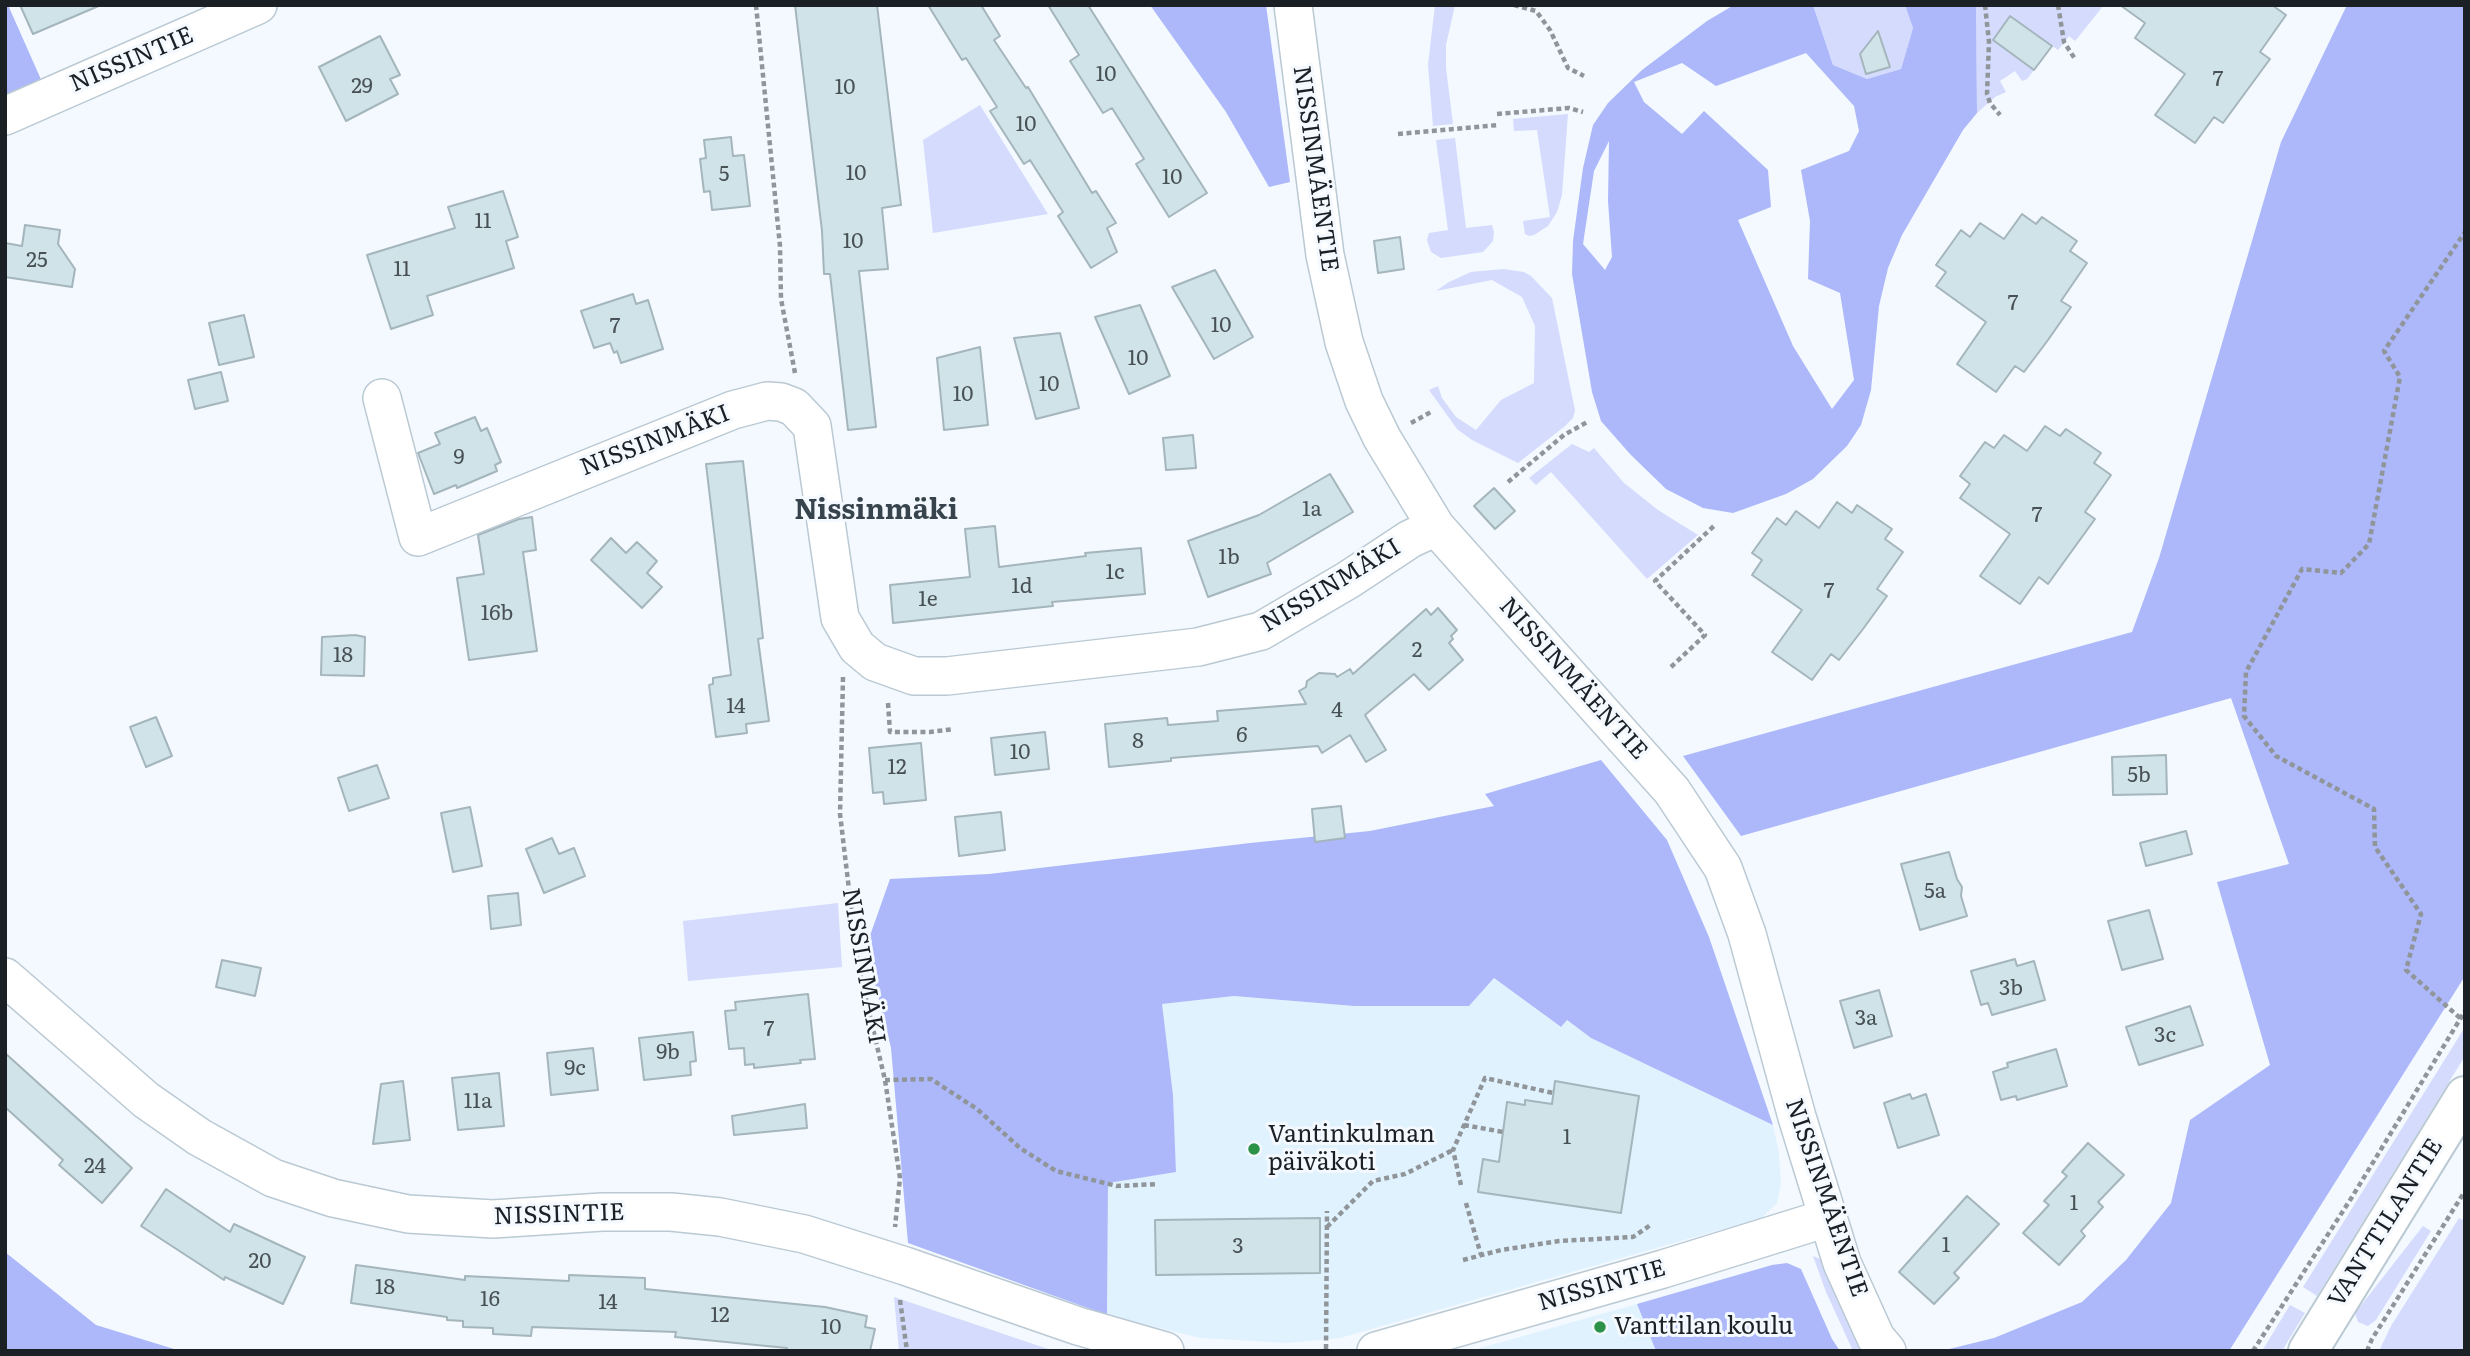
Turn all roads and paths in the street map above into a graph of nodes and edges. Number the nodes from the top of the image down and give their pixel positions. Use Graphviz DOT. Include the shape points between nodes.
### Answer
graph roads {
  1 [pos="258,5"];
  2 [pos="756,5"];
  3 [pos="1293,5"];
  4 [pos="1514,5"];
  5 [pos="1985,5"];
  6 [pos="2058,5"];
  7 [pos="2075,59"];
  8 [pos="1584,76"];
  9 [pos="1583,112"];
  10 [pos="1497,114"];
  11 [pos="2000,115"];
  12 [pos="5,116"];
  13 [pos="1498,125"];
  14 [pos="1398,134"];
  15 [pos="2465,232"];
  16 [pos="382,398"];
  17 [pos="794,407"];
  18 [pos="1589,421"];
  19 [pos="1508,482"];
  20 [pos="1716,525"];
  21 [pos="1436,527"];
  22 [pos="1671,667"];
  23 [pos="847,668"];
  24 [pos="888,704"];
  25 [pos="954,729"];
  26 [pos="5,977"];
  27 [pos="2465,1012"];
  28 [pos="2460,1018"];
  29 [pos="885,1080"];
  30 [pos="1553,1093"];
  31 [pos="2465,1096"];
  32 [pos="1464,1125"];
  33 [pos="1503,1132"];
  34 [pos="1453,1150"];
  35 [pos="1158,1184"];
  36 [pos="1461,1185"];
  37 [pos="2465,1191"];
  38 [pos="1466,1203"];
  39 [pos="1327,1211"];
  40 [pos="1827,1218"];
  41 [pos="1652,1224"];
  42 [pos="1327,1227"];
  43 [pos="895,1231"];
  44 [pos="1481,1255"];
  45 [pos="1463,1260"];
  46 [pos="1326,1349"];
  47 [pos="2312,1350"];
  48 [pos="1165,1351"];
  49 [pos="1376,1351"];
  50 [pos="1887,1351"];
  51 [pos="2253,1351"];
  52 [pos="2367,1351"];
  1 -- 12 [label="street, NISSINTIE"];
  2 -- 17 [label="path" via="781,299 795,372"];
  3 -- 21 [label="street, NISSINMÄENTIE" via="1325,255 1344,342 1382,438"];
  4 -- 8 [label="path" via="1536,11 1568,68"];
  5 -- 11 [label="path" via="1987,94"];
  6 -- 7 [label="path" via="2064,43"];
  9 -- 10 [label="path" via="1569,108"];
  13 -- 14 [label="path"];
  15 -- 28 [label="path" via="2384,351 2400,377 2369,544 2341,573 2302,569 2246,671 2244,716 2276,756 2374,809 2375,847 2421,914 2406,970"];
  16 -- 17 [label="street, NISSINMÄKI" via="418,537 733,410 767,401"];
  17 -- 23 [label="street, NISSINMÄKI" via="812,426"];
  18 -- 19 [label="path" via="1564,435"];
  20 -- 22 [label="path" via="1655,581 1705,635"];
  21 -- 23 [label="street, NISSINMÄKI" via="1261,631 1198,648 938,677 914,676 876,662"];
  21 -- 40 [label="street, NISSINMÄENTIE" via="1672,791 1723,867 1747,934"];
  23 -- 29 [label="path, NISSINMÄKI" via="840,814 858,965"];
  24 -- 25 [label="path" via="890,732"];
  26 -- 48 [label="street, NISSINTIE" via="146,1100 273,1178 321,1194 408,1214 493,1219 601,1212 720,1217 804,1234"];
  27 -- 28 [label="path"];
  28 -- 51 [label="path"];
  29 -- 35 [label="path" via="931,1079 1056,1171 1117,1186"];
  29 -- 43 [label="path, NISSINMÄKI" via="900,1178"];
  30 -- 32 [label="path" via="1485,1078"];
  31 -- 47 [label="street, VANTTILANTIE"];
  32 -- 33 [label="path"];
  32 -- 34 [label="path"];
  34 -- 36 [label="path"];
  34 -- 42 [label="path" via="1405,1174 1373,1181"];
  37 -- 52 [label="path"];
  38 -- 44 [label="path"];
  39 -- 42 [label="path"];
  40 -- 49 [label="street, NISSINTIE"];
  40 -- 50 [label="street, NISSINMÄENTIE" via="1842,1263 1876,1338"];
  41 -- 44 [label="path" via="1633,1237 1559,1241"];
  42 -- 46 [label="path"];
  44 -- 45 [label="path"];
}
